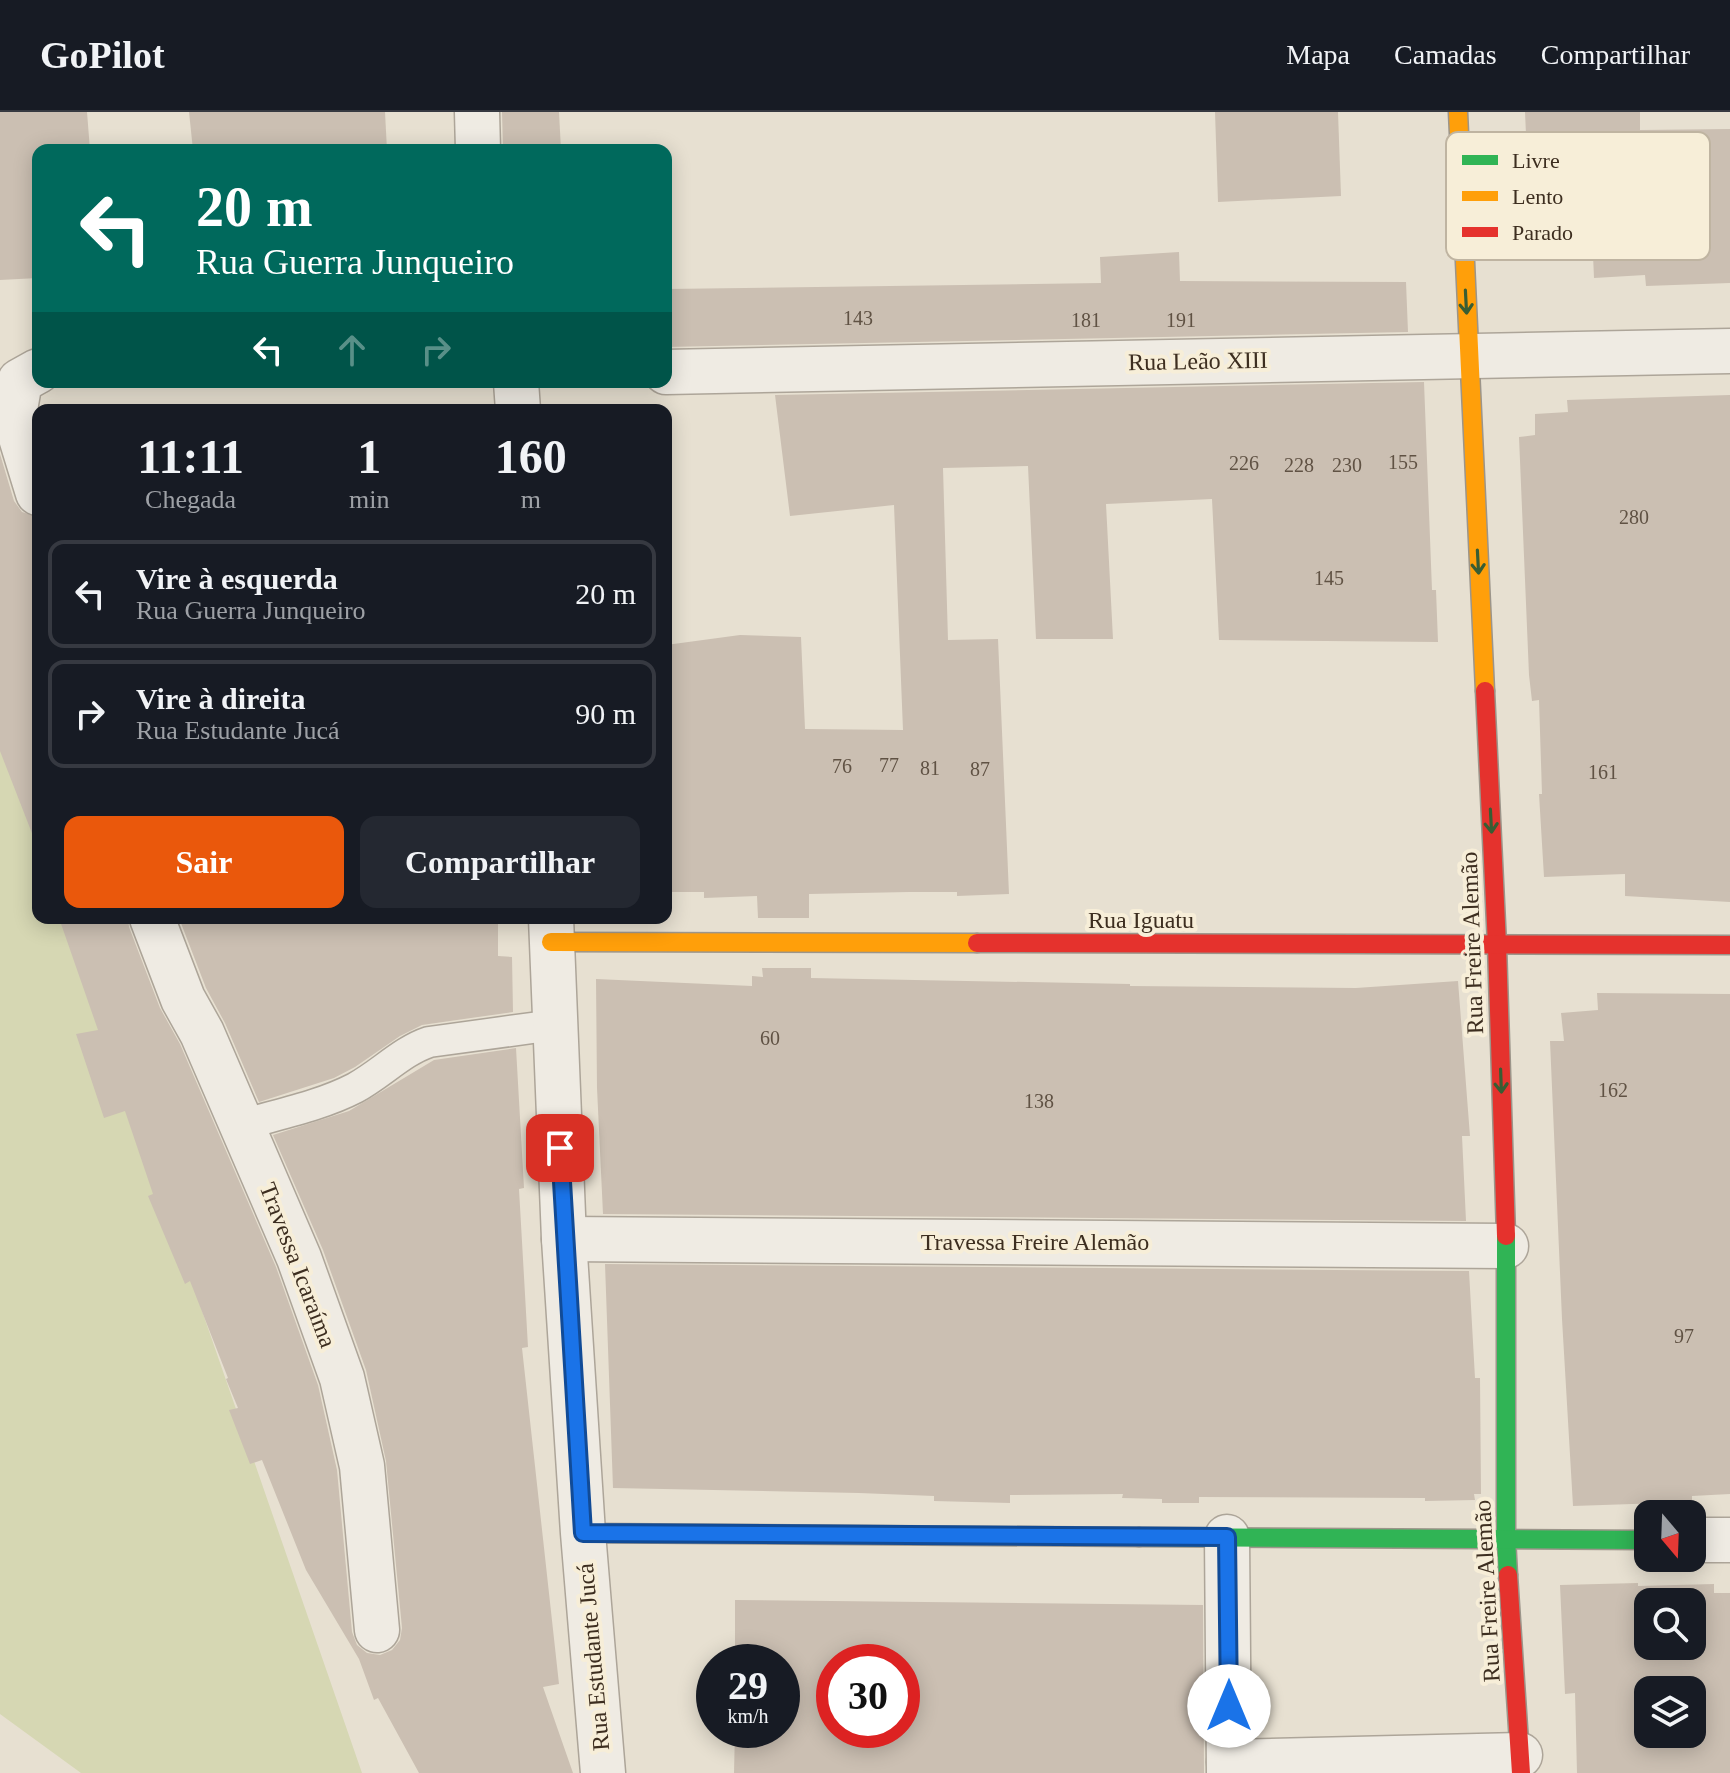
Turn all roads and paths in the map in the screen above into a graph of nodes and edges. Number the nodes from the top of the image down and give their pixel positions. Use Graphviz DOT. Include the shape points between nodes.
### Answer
graph roads {
  1 [pos="477,112"];
  2 [pos="1458,112"];
  3 [pos="1459,132"];
  4 [pos="478,144"];
  5 [pos="1465,260"];
  6 [pos="1730,351"];
  7 [pos="1469,355"];
  8 [pos="672,372"];
  9 [pos="32,374"];
  10 [pos="32,474"];
  11 [pos="154,924"];
  12 [pos="551,930"];
  13 [pos="1497,945"];
  14 [pos="1730,945"];
  15 [pos="554,1025"];
  16 [pos="242,1125"];
  17 [pos="564,1239"];
  18 [pos="1506,1246"];
  19 [pos="583,1533"];
  20 [pos="1227,1537"];
  21 [pos="1506,1538"];
  22 [pos="1634,1540"];
  23 [pos="1706,1540"];
  24 [pos="1730,1540"];
  25 [pos="377,1630"];
  26 [pos="1521,1764"];
  27 [pos="1229,1767"];
  28 [pos="603,1773"];
  1 -- 4 [label="street"];
  2 -- 3 [label="street, Rua Freire Alemão, one-way"];
  5 -- 7 [label="street, Rua Freire Alemão, one-way"];
  6 -- 7 [label="street, Rua Leão XIII"];
  7 -- 8 [label="street, Rua Leão XIII"];
  7 -- 13 [label="street, Rua Freire Alemão, one-way"];
  9 -- 10 [label="street" via="20,381 14,415"];
  11 -- 16 [label="street, Travessa Icaraíma"];
  12 -- 13 [label="street, Rua Iguatu"];
  12 -- 15 [label="street, Rua Estudante Jucá"];
  13 -- 14 [label="street, Rua Iguatu"];
  13 -- 18 [label="street, Rua Freire Alemão, one-way"];
  15 -- 16 [label="lane" via="429,1042 353,1089"];
  15 -- 17 [label="street, Rua Estudante Jucá"];
  16 -- 25 [label="street, Travessa Icaraíma" via="299,1258 342,1378 362,1466"];
  17 -- 18 [label="street, Travessa Freire Alemão"];
  17 -- 19 [label="street, Rua Estudante Jucá"];
  18 -- 21 [label="street, Rua Freire Alemão"];
  19 -- 20 [label="street"];
  19 -- 28 [label="street, Rua Estudante Jucá"];
  20 -- 21 [label="street"];
  20 -- 27 [label="street"];
  21 -- 22 [label="street"];
  21 -- 26 [label="street, Rua Freire Alemão"];
  23 -- 24 [label="street"];
  26 -- 27 [label="street"];
}
